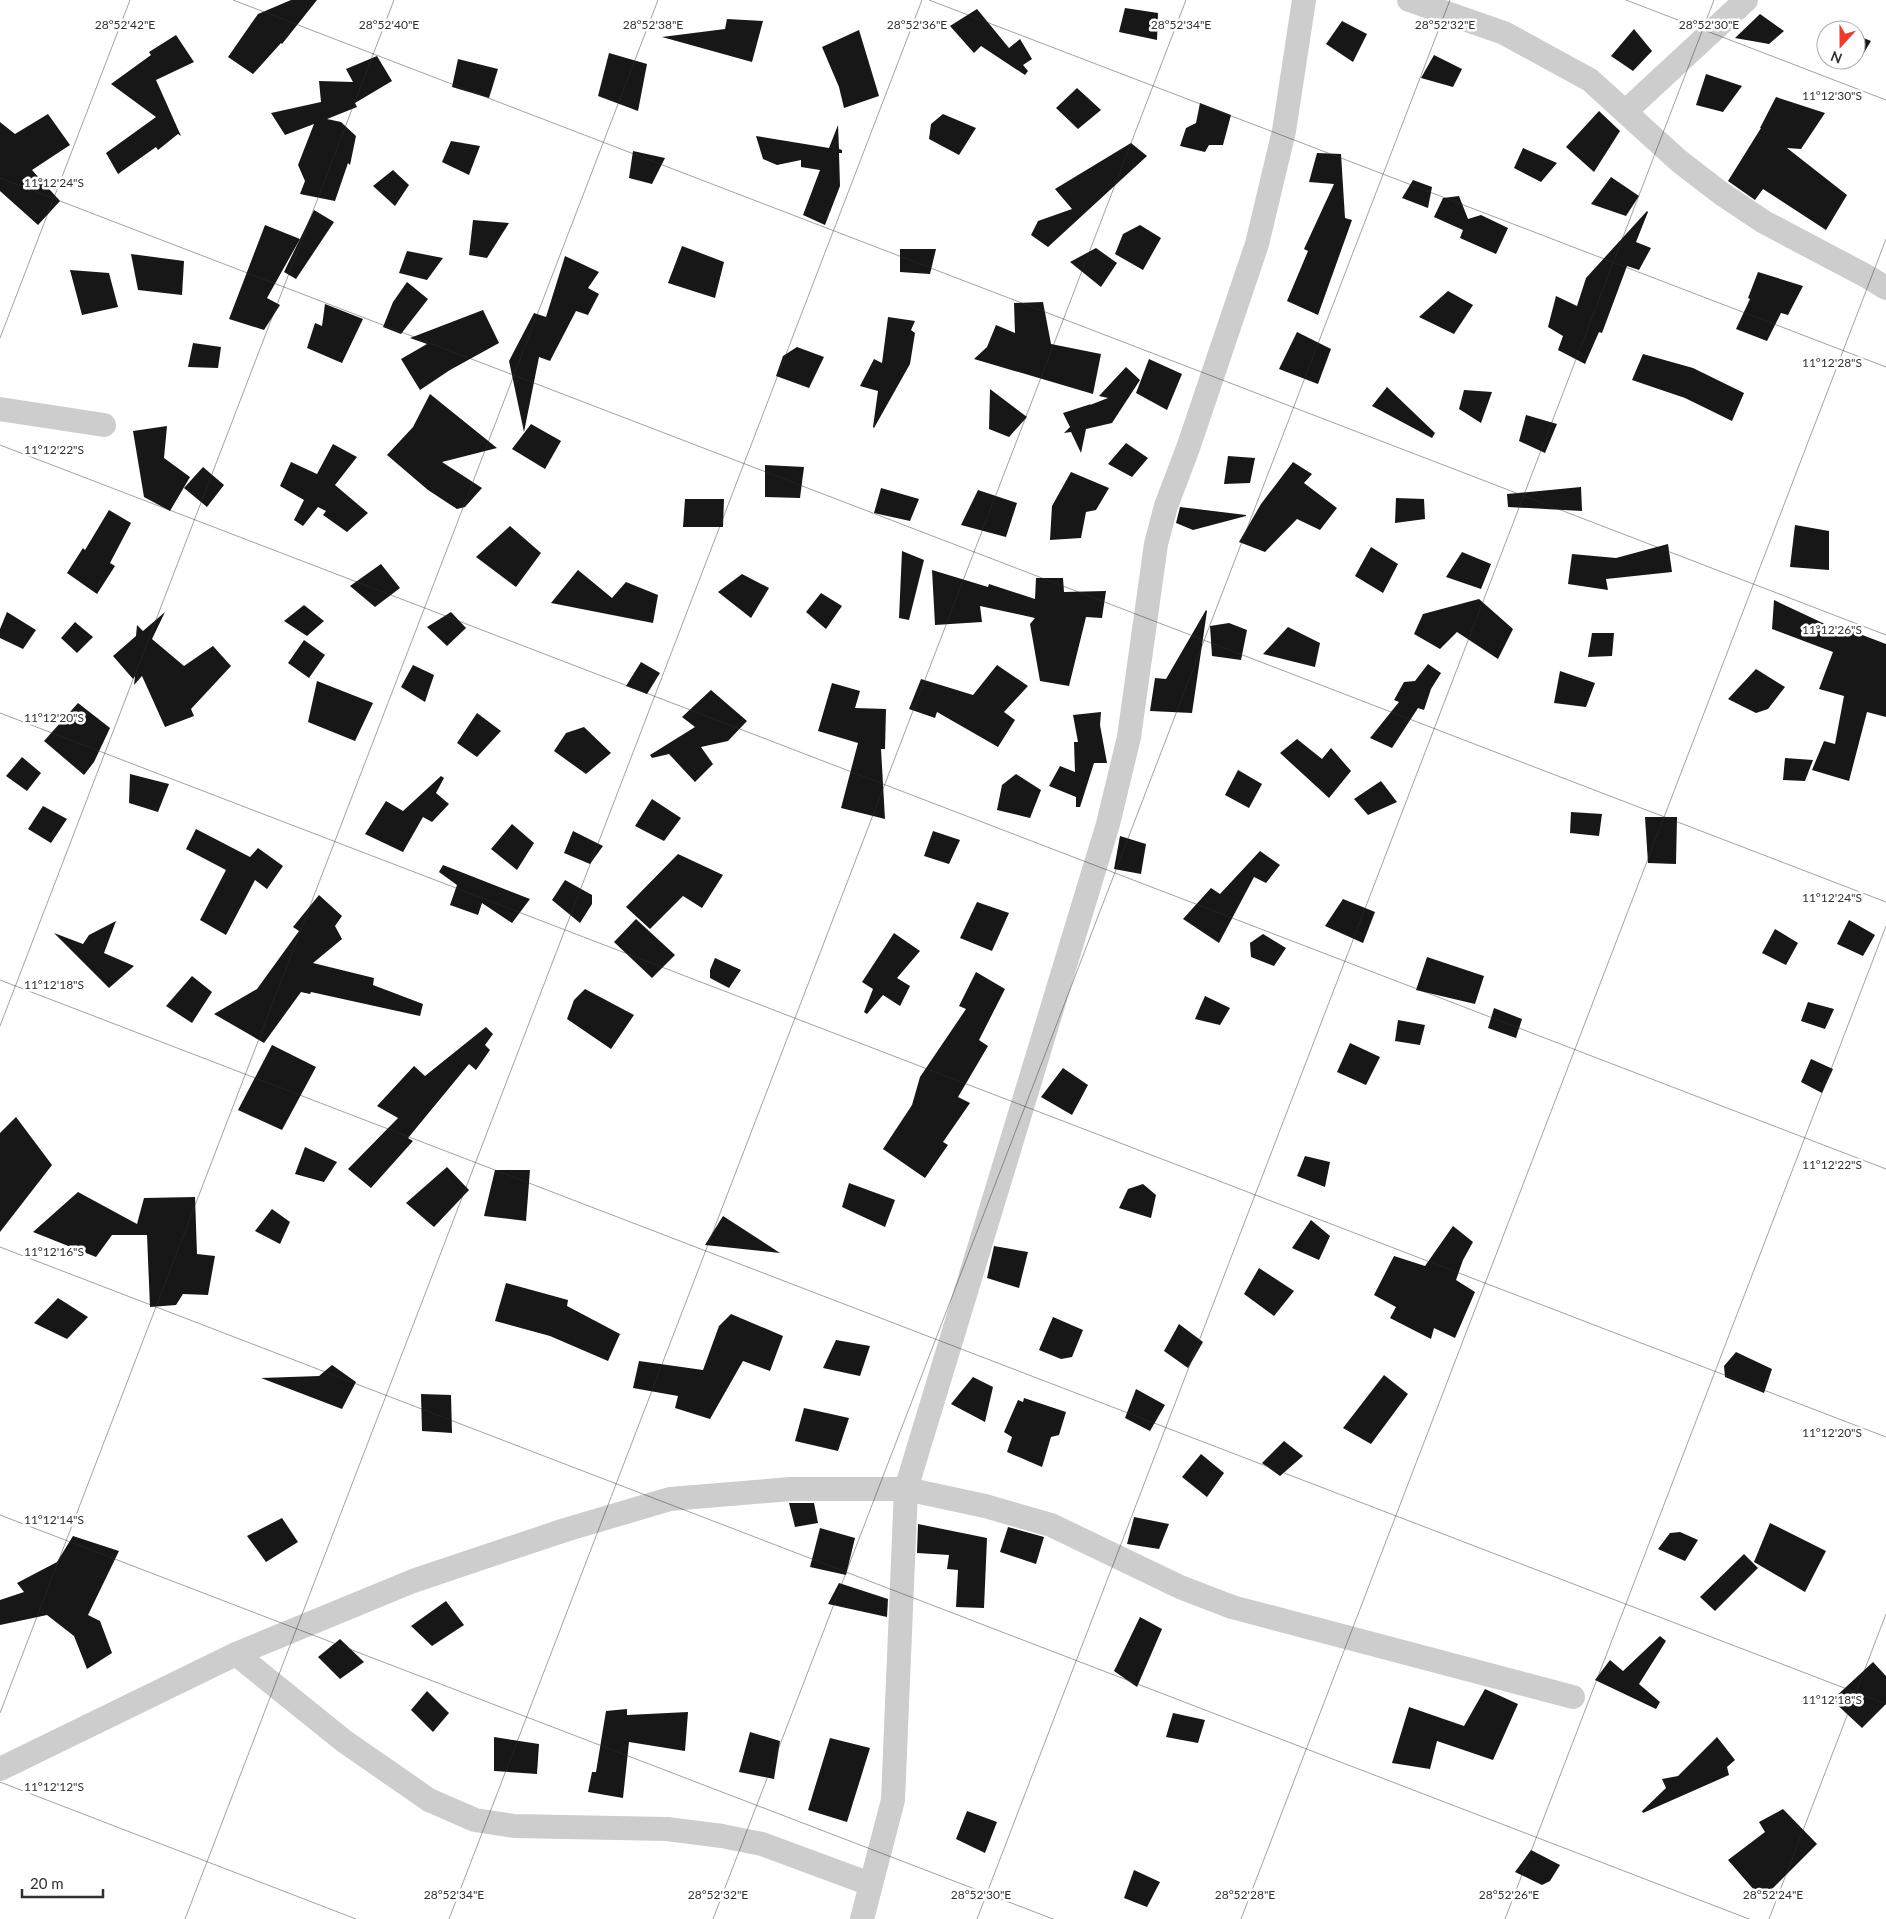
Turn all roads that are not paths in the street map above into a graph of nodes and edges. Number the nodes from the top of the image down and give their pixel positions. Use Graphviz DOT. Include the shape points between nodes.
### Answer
graph roads {
  1 [pos="1304,0"];
  2 [pos="1409,0"];
  3 [pos="1746,0"];
  4 [pos="1626,111"];
  5 [pos="1886,288"];
  6 [pos="0,410"];
  7 [pos="104,425"];
  8 [pos="906,1488"];
  9 [pos="236,1654"];
  10 [pos="1573,1697"];
  11 [pos="0,1769"];
  12 [pos="870,1884"];
  13 [pos="862,1919"];
  1 -- 8 [label="street" via="1284,132 1257,244 1166,506 1159,535 1129,737 1108,824"];
  2 -- 4 [label="street" via="1504,33 1590,80"];
  3 -- 4 [label="street"];
  4 -- 5 [label="street" via="1679,161 1722,194 1764,222"];
  6 -- 7 [label="street"];
  8 -- 9 [label="street" via="791,1489 670,1499 413,1581"];
  8 -- 10 [label="street" via="1051,1525 1180,1587 1232,1606"];
  8 -- 12 [label="street" via="893,1800"];
  9 -- 11 [label="street"];
  9 -- 12 [label="street" via="352,1747 430,1800 475,1820 514,1826 667,1829 722,1836 762,1844"];
  12 -- 13 [label="street"];
}
